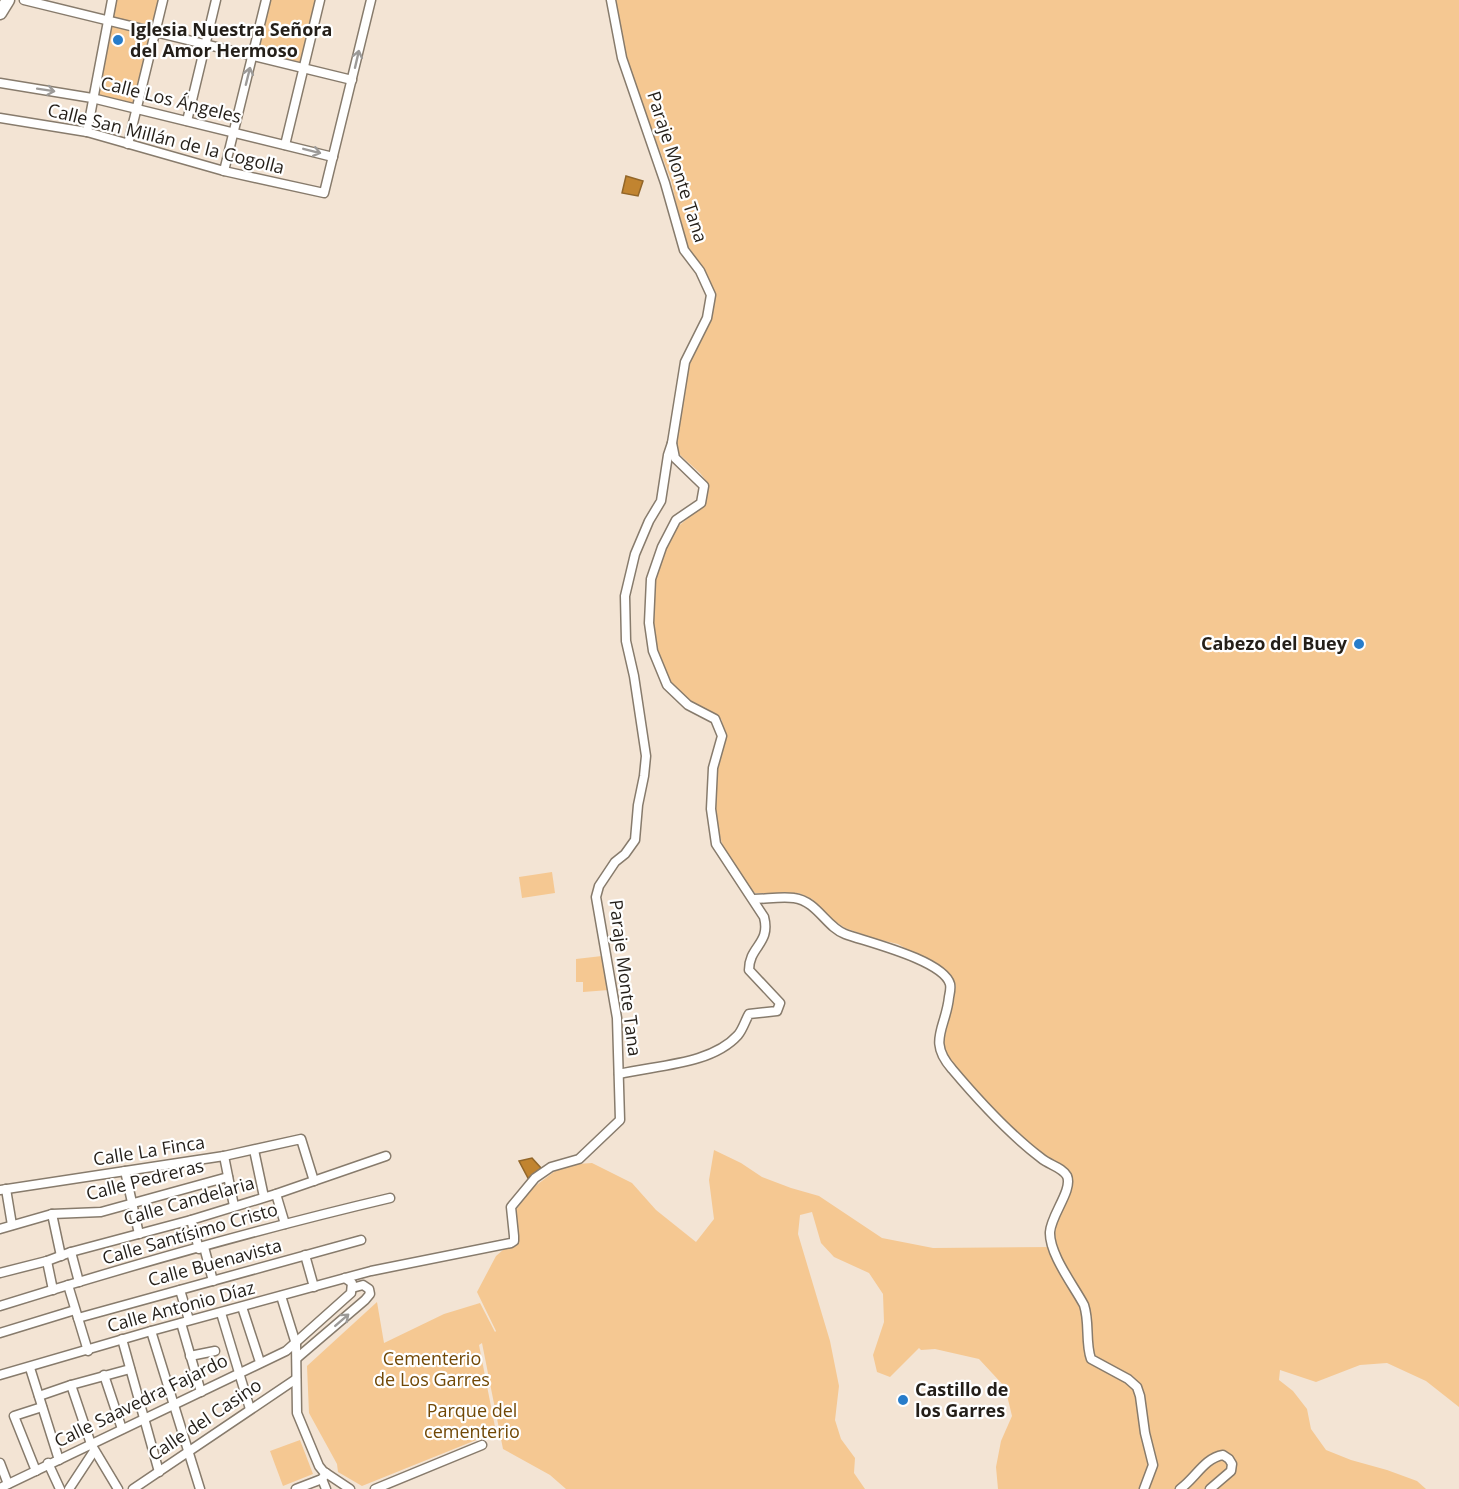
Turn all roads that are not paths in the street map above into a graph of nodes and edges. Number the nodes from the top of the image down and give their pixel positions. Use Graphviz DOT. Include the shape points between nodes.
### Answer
graph roads {
  1 [pos="8,0"];
  2 [pos="24,0"];
  3 [pos="76,0"];
  4 [pos="112,0"];
  5 [pos="162,0"];
  6 [pos="216,0"];
  7 [pos="266,0"];
  8 [pos="320,0"];
  9 [pos="371,0"];
  10 [pos="610,0"];
  11 [pos="73,11"];
  12 [pos="0,13"];
  13 [pos="107,20"];
  14 [pos="155,32"];
  15 [pos="206,44"];
  16 [pos="252,56"];
  17 [pos="303,68"];
  18 [pos="352,80"];
  19 [pos="0,83"];
  20 [pos="92,98"];
  21 [pos="136,109"];
  22 [pos="0,118"];
  23 [pos="187,121"];
  24 [pos="87,132"];
  25 [pos="234,132"];
  26 [pos="128,144"];
  27 [pos="285,145"];
  28 [pos="333,156"];
  29 [pos="224,171"];
  30 [pos="672,443"];
  31 [pos="754,899"];
  32 [pos="619,1074"];
  33 [pos="254,1150"];
  34 [pos="224,1156"];
  35 [pos="386,1156"];
  36 [pos="125,1172"];
  37 [pos="228,1177"];
  38 [pos="314,1181"];
  39 [pos="3,1190"];
  40 [pos="276,1194"];
  41 [pos="264,1197"];
  42 [pos="390,1198"];
  43 [pos="131,1204"];
  44 [pos="234,1206"];
  45 [pos="52,1214"];
  46 [pos="191,1220"];
  47 [pos="285,1224"];
  48 [pos="12,1225"];
  49 [pos="0,1229"];
  50 [pos="139,1233"];
  51 [pos="361,1240"];
  52 [pos="511,1243"];
  53 [pos="202,1248"];
  54 [pos="71,1251"];
  55 [pos="62,1256"];
  56 [pos="305,1256"];
  57 [pos="46,1261"];
  58 [pos="368,1272"];
  59 [pos="0,1273"];
  60 [pos="345,1278"];
  61 [pos="213,1281"];
  62 [pos="80,1282"];
  63 [pos="68,1285"];
  64 [pos="367,1286"];
  65 [pos="314,1287"];
  66 [pos="352,1288"];
  67 [pos="53,1290"];
  68 [pos="180,1290"];
  69 [pos="281,1296"];
  70 [pos="0,1306"];
  71 [pos="242,1307"];
  72 [pos="221,1313"];
  73 [pos="77,1314"];
  74 [pos="185,1322"];
  75 [pos="151,1331"];
  76 [pos="0,1333"];
  77 [pos="122,1339"];
  78 [pos="296,1344"];
  79 [pos="88,1351"];
  80 [pos="215,1351"];
  81 [pos="190,1356"];
  82 [pos="297,1358"];
  83 [pos="260,1362"];
  84 [pos="30,1368"];
  85 [pos="130,1369"];
  86 [pos="238,1372"];
  87 [pos="0,1375"];
  88 [pos="104,1375"];
  89 [pos="296,1379"];
  90 [pos="71,1385"];
  91 [pos="201,1392"];
  92 [pos="39,1396"];
  93 [pos="172,1405"];
  94 [pos="42,1407"];
  95 [pos="250,1408"];
  96 [pos="144,1418"];
  97 [pos="122,1429"];
  98 [pos="482,1445"];
  99 [pos="93,1448"];
  100 [pos="188,1453"];
  101 [pos="59,1460"];
  102 [pos="0,1463"];
  103 [pos="48,1463"];
  104 [pos="36,1471"];
  105 [pos="159,1472"];
  106 [pos="324,1476"];
  107 [pos="11,1485"];
  108 [pos="60,1489"];
  109 [pos="69,1489"];
  110 [pos="118,1489"];
  111 [pos="133,1489"];
  112 [pos="200,1489"];
  113 [pos="296,1489"];
  114 [pos="326,1489"];
  115 [pos="350,1489"];
  116 [pos="375,1489"];
  117 [pos="1144,1489"];
  118 [pos="1180,1489"];
  119 [pos="1210,1489"];
  1 -- 12 [label="main road"];
  2 -- 11 [label="street"];
  3 -- 11 [label="street"];
  4 -- 13 [label="street"];
  5 -- 14 [label="street"];
  6 -- 15 [label="street"];
  7 -- 16 [label="street"];
  8 -- 17 [label="street"];
  18 -- 9 [label="street, one-way"];
  10 -- 30 [label="street, Paraje Monte Tana" via="622,58 684,250 711,295 707,318 685,362"];
  11 -- 13 [label="street"];
  13 -- 14 [label="street"];
  13 -- 20 [label="street"];
  14 -- 15 [label="street"];
  14 -- 21 [label="street"];
  15 -- 16 [label="street"];
  15 -- 23 [label="street"];
  16 -- 17 [label="street"];
  25 -- 16 [label="street, one-way"];
  17 -- 18 [label="street"];
  17 -- 27 [label="street"];
  18 -- 28 [label="street"];
  19 -- 20 [label="street, Calle Los Ángeles, one-way"];
  20 -- 21 [label="street, Calle Los Ángeles"];
  20 -- 24 [label="street"];
  21 -- 23 [label="street, Calle Los Ángeles"];
  21 -- 26 [label="street"];
  22 -- 24 [label="street, Calle San Millán de la Cogolla"];
  23 -- 25 [label="street, Calle Los Ángeles"];
  24 -- 26 [label="street, Calle San Millán de la Cogolla"];
  25 -- 27 [label="street, Calle Los Ángeles"];
  25 -- 29 [label="street"];
  26 -- 29 [label="street, Calle San Millán de la Cogolla"];
  27 -- 28 [label="street, Calle Los Ángeles, one-way"];
  28 -- 29 [label="street, Calle San Millán de la Cogolla" via="324,193"];
  30 -- 31 [label="street, Paraje Monte Tana" via="675,458 704,486 700,503 676,520 651,579 649,623 653,651 667,685 688,705 715,719 722,736 713,768 711,809 716,844"];
  30 -- 32 [label="street, Paraje Monte Tana" via="661,501 635,554 625,596 626,641 646,756 635,840 615,862 596,897 616,1018"];
  31 -- 32 [label="street, Paraje Monte Tana" via="764,917 766,931 749,962 749,970 780,1003 777,1011 749,1014 740,1034 702,1057"];
  31 -- 117 [label="street" via="794,897 808,903 842,933 901,951 949,980 949,1002 938,1044 940,1053 1014,1137 1066,1176 1068,1188 1052,1224 1051,1240 1084,1305 1091,1359 1137,1387 1153,1465"];
  32 -- 52 [label="street, Paraje Monte Tana" via="620,1120 579,1159 551,1167 535,1178 511,1207"];
  33 -- 34 [label="street, Calle La Finca"];
  33 -- 38 [label="street, Calle La Finca" via="301,1139"];
  33 -- 41 [label="street"];
  34 -- 36 [label="street, Calle La Finca"];
  34 -- 37 [label="street"];
  35 -- 38 [label="street, Calle Candelaria"];
  36 -- 39 [label="street, Calle La Finca"];
  36 -- 43 [label="street"];
  37 -- 43 [label="street, Calle Pedreras"];
  37 -- 44 [label="street"];
  38 -- 40 [label="street, Calle Candelaria"];
  39 -- 48 [label="street"];
  40 -- 41 [label="street, Calle Candelaria"];
  40 -- 47 [label="street"];
  41 -- 44 [label="street, Calle Candelaria"];
  42 -- 47 [label="street, Calle Santísimo Cristo"];
  43 -- 45 [label="street, Calle Pedreras" via="101,1212"];
  43 -- 50 [label="street"];
  44 -- 46 [label="street, Calle Candelaria"];
  45 -- 48 [label="street, Calle Pedreras"];
  45 -- 55 [label="street"];
  46 -- 50 [label="street, Calle Candelaria"];
  46 -- 53 [label="street"];
  47 -- 53 [label="street, Calle Santísimo Cristo"];
  48 -- 49 [label="street, Calle Pedreras"];
  50 -- 54 [label="street, Calle Candelaria"];
  51 -- 56 [label="street, Calle Buenavista"];
  52 -- 58 [label="street, Calle Antonio Díaz"];
  53 -- 61 [label="street"];
  53 -- 62 [label="street, Calle Santísimo Cristo"];
  54 -- 55 [label="street, Calle Candelaria"];
  54 -- 62 [label="street"];
  55 -- 57 [label="street, Calle Candelaria"];
  56 -- 61 [label="street, Calle Buenavista"];
  56 -- 65 [label="street"];
  57 -- 59 [label="street, Calle Candelaria"];
  57 -- 67 [label="street"];
  58 -- 60 [label="street, Calle Antonio Díaz"];
  58 -- 64 [label="street"];
  60 -- 65 [label="street, Calle Antonio Díaz"];
  60 -- 66 [label="street"];
  61 -- 68 [label="street, Calle Buenavista"];
  62 -- 63 [label="street, Calle Santísimo Cristo"];
  63 -- 67 [label="street, Calle Santísimo Cristo"];
  63 -- 73 [label="street"];
  64 -- 66 [label="street"];
  82 -- 64 [label="street, one-way" via="365,1300 370,1294"];
  65 -- 69 [label="street, Calle Antonio Díaz"];
  66 -- 78 [label="street, Calle Saavedra Fajardo"];
  67 -- 70 [label="street, Calle Santísimo Cristo"];
  68 -- 73 [label="street, Calle Buenavista"];
  68 -- 74 [label="street"];
  69 -- 71 [label="street, Calle Antonio Díaz"];
  69 -- 78 [label="street"];
  71 -- 72 [label="street, Calle Antonio Díaz"];
  71 -- 83 [label="street"];
  72 -- 74 [label="street, Calle Antonio Díaz"];
  72 -- 86 [label="street"];
  73 -- 76 [label="street, Calle Buenavista"];
  73 -- 79 [label="street"];
  74 -- 75 [label="street, Calle Antonio Díaz"];
  74 -- 81 [label="street"];
  75 -- 77 [label="street, Calle Antonio Díaz"];
  75 -- 93 [label="street"];
  77 -- 79 [label="street, Calle Antonio Díaz"];
  77 -- 85 [label="street"];
  78 -- 82 [label="street"];
  78 -- 83 [label="street, Calle Saavedra Fajardo"];
  79 -- 84 [label="street, Calle Antonio Díaz"];
  80 -- 81 [label="street"];
  81 -- 91 [label="street"];
  82 -- 89 [label="street"];
  83 -- 86 [label="street, Calle Saavedra Fajardo"];
  84 -- 87 [label="street, Calle Antonio Díaz"];
  84 -- 92 [label="street"];
  85 -- 88 [label="street"];
  85 -- 96 [label="street"];
  86 -- 91 [label="street, Calle Saavedra Fajardo"];
  86 -- 95 [label="street"];
  88 -- 90 [label="street"];
  88 -- 97 [label="street"];
  89 -- 95 [label="street, Calle del Casino"];
  89 -- 106 [label="street" via="297,1413"];
  90 -- 92 [label="street"];
  90 -- 99 [label="street"];
  91 -- 93 [label="street, Calle Saavedra Fajardo"];
  92 -- 94 [label="street"];
  93 -- 96 [label="street, Calle Saavedra Fajardo"];
  93 -- 100 [label="street"];
  94 -- 101 [label="street"];
  94 -- 104 [label="street" via="14,1416"];
  95 -- 100 [label="street, Calle del Casino"];
  96 -- 97 [label="street, Calle Saavedra Fajardo"];
  96 -- 105 [label="street"];
  97 -- 99 [label="street, Calle Saavedra Fajardo"];
  98 -- 116 [label="street"];
  99 -- 101 [label="street, Calle Saavedra Fajardo"];
  99 -- 109 [label="street"];
  99 -- 110 [label="street"];
  100 -- 105 [label="street, Calle del Casino"];
  100 -- 112 [label="street"];
  101 -- 103 [label="street, Calle Saavedra Fajardo"];
  102 -- 107 [label="street"];
  103 -- 104 [label="street, Calle Saavedra Fajardo"];
  103 -- 108 [label="street"];
  104 -- 107 [label="street, Calle Saavedra Fajardo"];
  105 -- 111 [label="street, Calle del Casino"];
  106 -- 113 [label="street"];
  106 -- 114 [label="street"];
  106 -- 115 [label="street"];
  118 -- 119 [label="street" via="1215,1456 1223,1455 1232,1464 1231,1471"];
}
